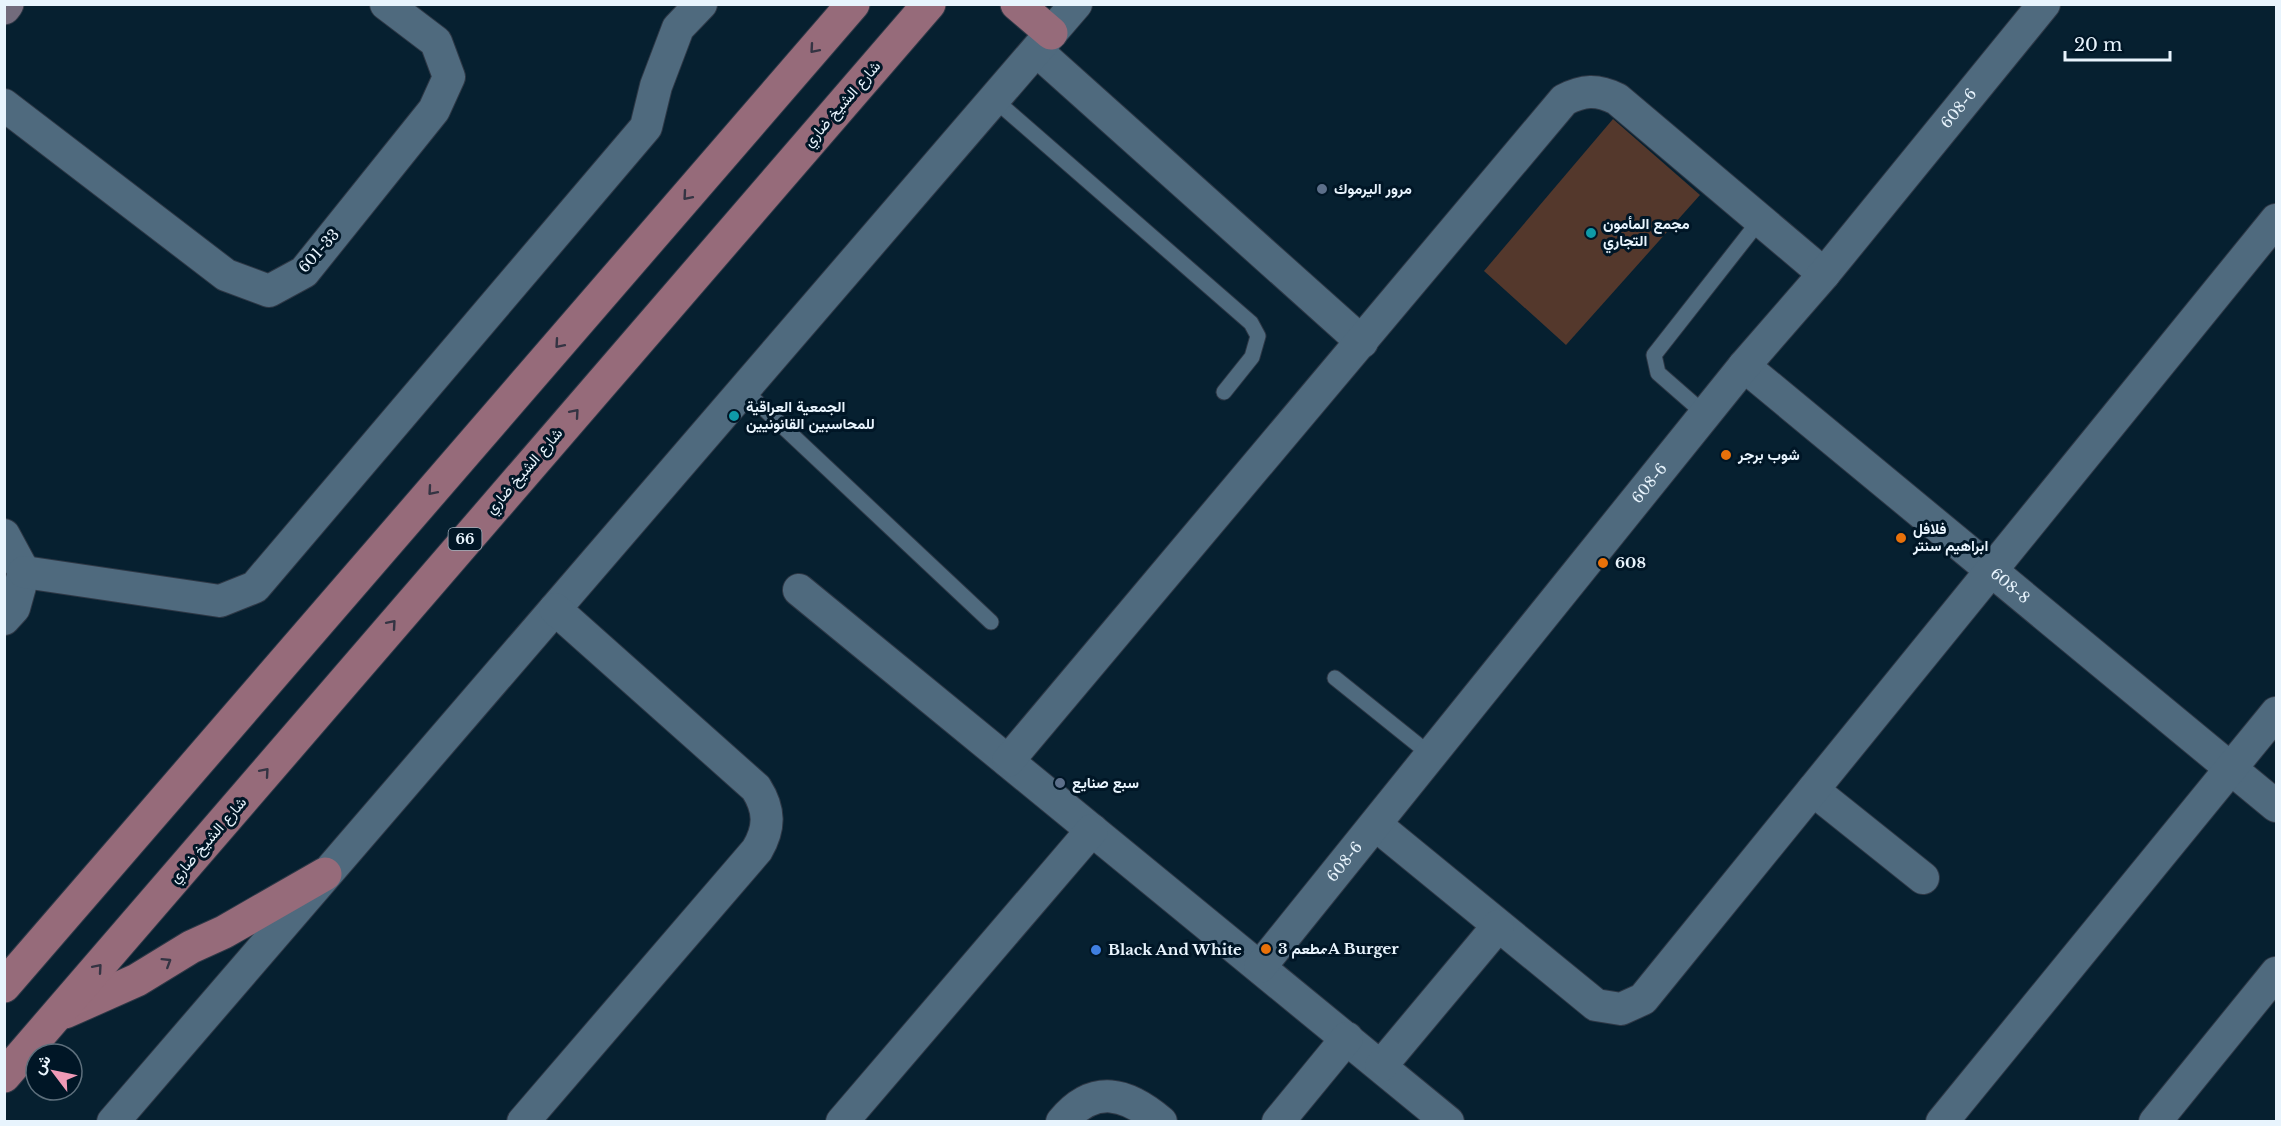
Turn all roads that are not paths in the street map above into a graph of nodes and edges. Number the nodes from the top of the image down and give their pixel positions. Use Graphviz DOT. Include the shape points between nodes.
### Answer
graph roads {
  1 [pos="8,4"];
  2 [pos="386,4"];
  3 [pos="701,4"];
  4 [pos="853,4"];
  5 [pos="928,4"];
  6 [pos="1017,4"];
  7 [pos="1076,4"];
  8 [pos="2044,4"];
  9 [pos="4,8"];
  10 [pos="1044,42"];
  11 [pos="995,100"];
  12 [pos="4,105"];
  13 [pos="1760,220"];
  14 [pos="2277,220"];
  15 [pos="1824,274"];
  16 [pos="1362,342"];
  17 [pos="1744,366"];
  18 [pos="744,390"];
  19 [pos="1224,392"];
  20 [pos="1706,415"];
  21 [pos="4,535"];
  22 [pos="1991,570"];
  23 [pos="24,572"];
  24 [pos="799,590"];
  25 [pos="555,609"];
  26 [pos="4,619"];
  27 [pos="990,622"];
  28 [pos="1335,678"];
  29 [pos="2277,713"];
  30 [pos="1432,756"];
  31 [pos="1008,761"];
  32 [pos="2231,768"];
  33 [pos="1813,790"];
  34 [pos="2277,806"];
  35 [pos="1376,825"];
  36 [pos="1092,830"];
  37 [pos="325,874"];
  38 [pos="1923,878"];
  39 [pos="1498,926"];
  40 [pos="1260,967"];
  41 [pos="2277,973"];
  42 [pos="4,986"];
  43 [pos="58,1015"];
  44 [pos="1347,1038"];
  45 [pos="1381,1066"];
  46 [pos="4,1076"];
  47 [pos="113,1122"];
  48 [pos="523,1122"];
  49 [pos="842,1122"];
  50 [pos="1062,1122"];
  51 [pos="1161,1122"];
  52 [pos="1278,1122"];
  53 [pos="1448,1122"];
  54 [pos="1942,1122"];
  55 [pos="2155,1122"];
  1 -- 9 [label="main road"];
  2 -- 12 [label="street, 601-33" via="436,42 449,78 434,110 304,272 269,291 226,275"];
  3 -- 23 [label="street" via="678,28 656,86 646,128 255,587 220,601"];
  4 -- 42 [label="main road, one-way"];
  43 -- 5 [label="main road, شارع الشيخ ضاري / 66, one-way"];
  6 -- 10 [label="main road"];
  7 -- 10 [label="street"];
  8 -- 15 [label="street, 608-6"];
  10 -- 11 [label="street"];
  10 -- 16 [label="street"];
  11 -- 18 [label="street"];
  11 -- 19 [label="lane" via="1251,323 1258,336 1252,357"];
  13 -- 15 [label="street"];
  13 -- 16 [label="street" via="1617,99 1604,93 1576,93 1554,111"];
  13 -- 20 [label="lane" via="1654,355 1658,373"];
  14 -- 22 [label="street"];
  15 -- 17 [label="street, 608-6"];
  16 -- 31 [label="street"];
  17 -- 20 [label="street, 608-6"];
  17 -- 22 [label="street, 608-8"];
  18 -- 25 [label="street"];
  18 -- 27 [label="lane"];
  20 -- 30 [label="street, 608-6"];
  21 -- 23 [label="street"];
  22 -- 32 [label="street, 608-8"];
  22 -- 33 [label="street"];
  23 -- 26 [label="street" via="14,608"];
  24 -- 31 [label="street"];
  25 -- 37 [label="street"];
  25 -- 48 [label="street" via="756,788 767,812 767,825 757,850"];
  28 -- 30 [label="lane"];
  29 -- 32 [label="street"];
  30 -- 35 [label="street, 608-6"];
  31 -- 36 [label="street"];
  32 -- 34 [label="street, 608-8"];
  32 -- 54 [label="street"];
  33 -- 38 [label="street"];
  33 -- 39 [label="street" via="1643,999 1633,1005 1608,1009 1596,1005"];
  35 -- 39 [label="street"];
  35 -- 40 [label="street, 608-6"];
  36 -- 40 [label="street"];
  36 -- 49 [label="street"];
  43 -- 37 [label="main road, one-way" via="137,980"];
  37 -- 47 [label="street"];
  39 -- 45 [label="street"];
  40 -- 44 [label="street"];
  41 -- 55 [label="street"];
  43 -- 46 [label="main road, شارع الشيخ ضاري / 66"];
  44 -- 45 [label="street"];
  44 -- 52 [label="street"];
  45 -- 53 [label="street"];
  50 -- 51 [label="street" via="1084,1101 1110,1096 1141,1105"];
}
